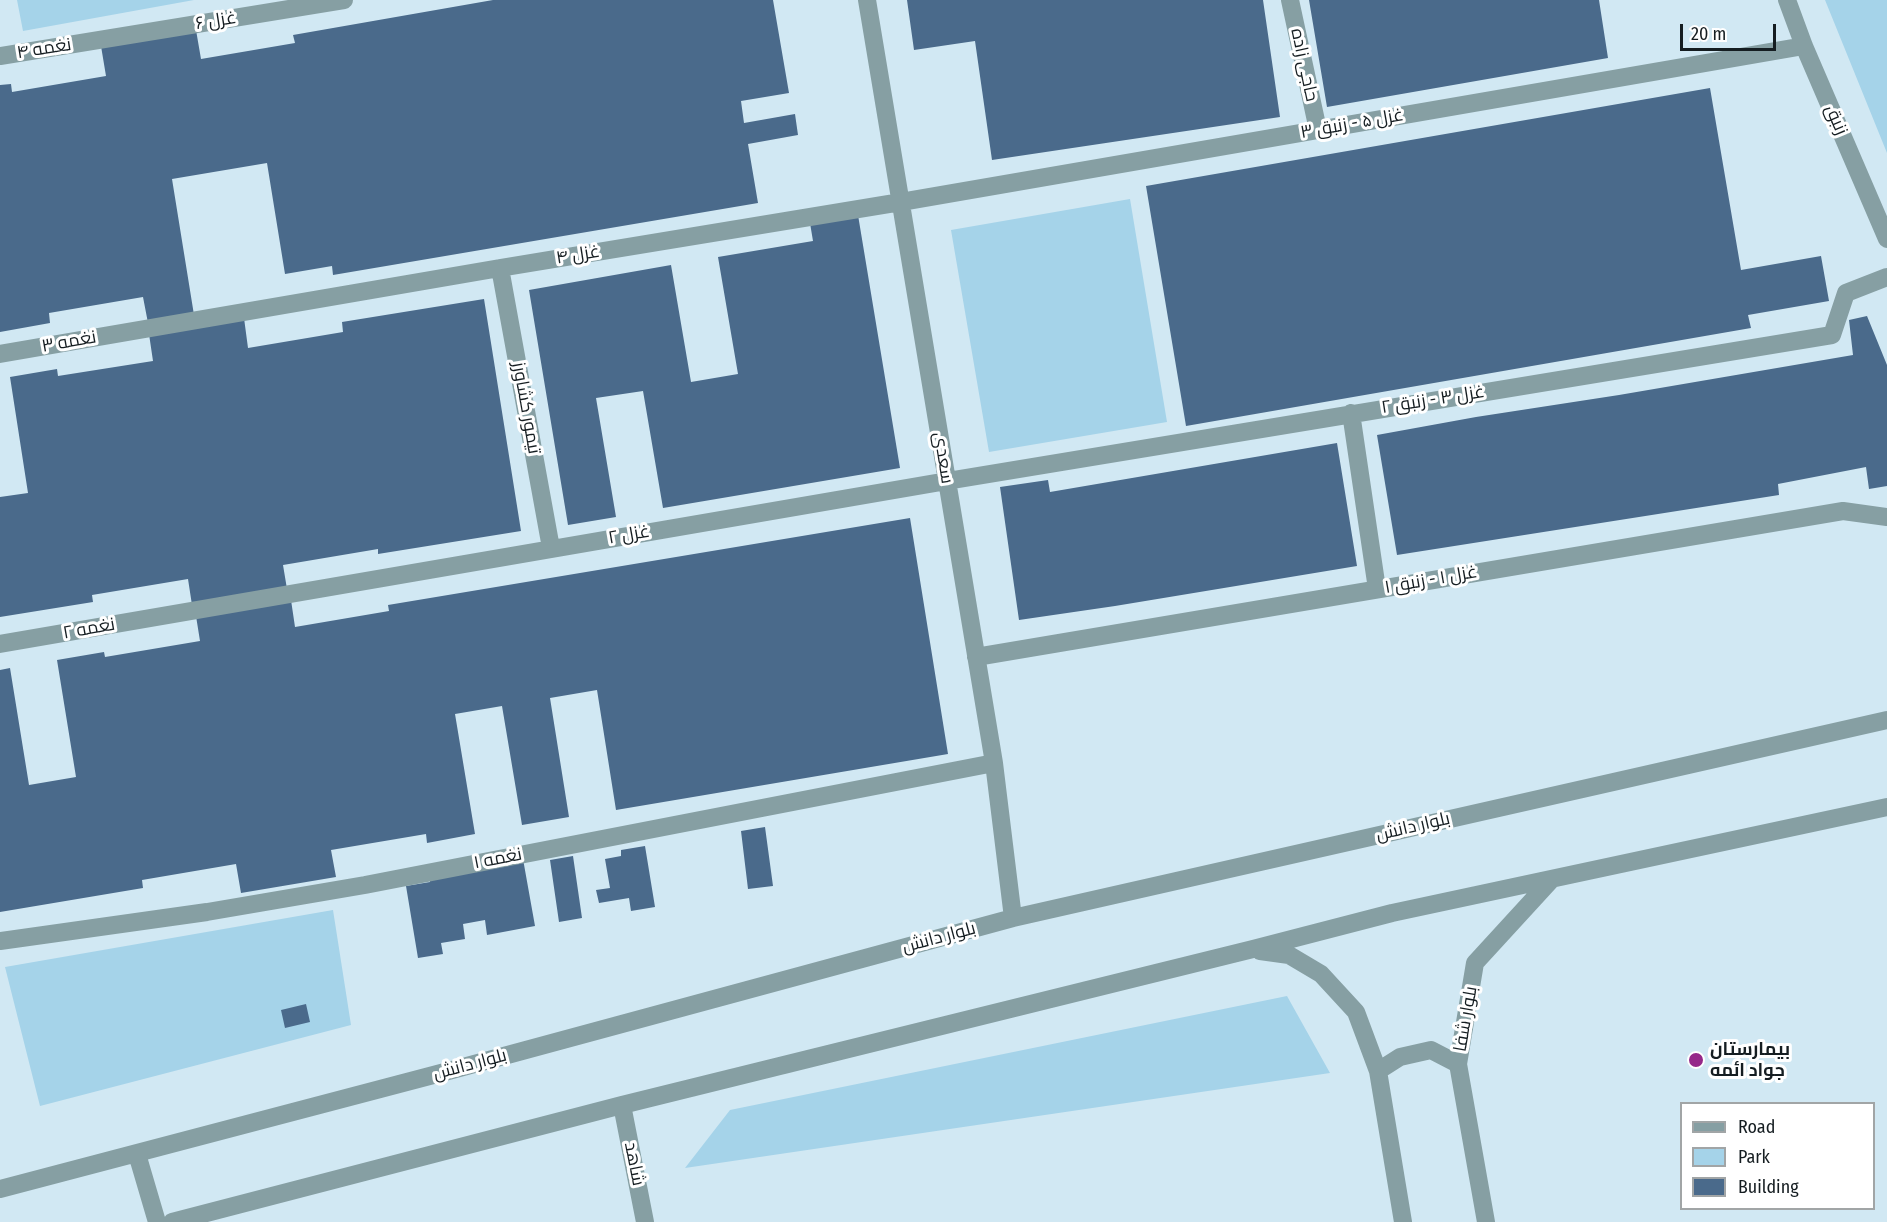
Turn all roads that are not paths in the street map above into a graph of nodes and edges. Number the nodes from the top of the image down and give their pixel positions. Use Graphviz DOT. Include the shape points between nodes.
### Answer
graph roads {
  1 [pos="344,0"];
  2 [pos="867,0"];
  3 [pos="1290,0"];
  4 [pos="1787,0"];
  5 [pos="89,41"];
  6 [pos="1804,46"];
  7 [pos="0,56"];
  8 [pos="1318,130"];
  9 [pos="900,202"];
  10 [pos="1887,239"];
  11 [pos="500,268"];
  12 [pos="1887,277"];
  13 [pos="256,309"];
  14 [pos="0,354"];
  15 [pos="1351,413"];
  16 [pos="947,481"];
  17 [pos="1887,517"];
  18 [pos="551,548"];
  19 [pos="1377,589"];
  20 [pos="311,591"];
  21 [pos="0,644"];
  22 [pos="976,657"];
  23 [pos="1887,720"];
  24 [pos="993,763"];
  25 [pos="1887,807"];
  26 [pos="1552,879"];
  27 [pos="1013,918"];
  28 [pos="0,941"];
  29 [pos="1253,949"];
  30 [pos="1458,1064"];
  31 [pos="1378,1071"];
  32 [pos="622,1105"];
  33 [pos="137,1154"];
  34 [pos="0,1189"];
  35 [pos="157,1222"];
  36 [pos="172,1222"];
  37 [pos="645,1222"];
  38 [pos="1403,1222"];
  39 [pos="1486,1222"];
  1 -- 5 [label="street, غزل ۶"];
  2 -- 9 [label="street, سعدی"];
  3 -- 8 [label="street, حاجی زاده"];
  4 -- 6 [label="street, زنبق"];
  5 -- 7 [label="street, نغمه ۴"];
  6 -- 8 [label="street, غزل ۵ - زنبق ۳"];
  6 -- 10 [label="street, زنبق"];
  8 -- 9 [label="street, غزل ۵ - زنبق ۳"];
  9 -- 11 [label="street, غزل ۴"];
  9 -- 16 [label="street, سعدی"];
  11 -- 13 [label="street, غزل ۴"];
  11 -- 18 [label="street, تیمور کشاورز"];
  12 -- 15 [label="street, غزل ۳ - زنبق ۲" via="1846,293 1832,335"];
  13 -- 14 [label="street, نغمه ۳"];
  15 -- 16 [label="street, غزل ۳ - زنبق ۲"];
  15 -- 19 [label="street"];
  16 -- 18 [label="street, غزل ۲"];
  16 -- 22 [label="street, سعدی"];
  17 -- 19 [label="street, غزل ۱ - زنبق ۱" via="1843,511"];
  18 -- 20 [label="street, غزل ۲"];
  19 -- 22 [label="street, غزل ۱ - زنبق ۱"];
  20 -- 21 [label="street, نغمه ۲"];
  22 -- 24 [label="street, سعدی"];
  23 -- 27 [label="street, بلوار دانش"];
  24 -- 27 [label="street, سعدی"];
  24 -- 28 [label="street, نغمه ۱" via="365,885"];
  25 -- 26 [label="street"];
  26 -- 29 [label="street" via="1392,913"];
  26 -- 30 [label="street, بلوار شفا" via="1475,963"];
  27 -- 33 [label="street, بلوار دانش"];
  29 -- 31 [label="street" via="1289,955 1321,974 1356,1012"];
  29 -- 32 [label="street"];
  30 -- 31 [label="street" via="1431,1050 1400,1057"];
  30 -- 39 [label="street, بلوار شفا"];
  31 -- 38 [label="street"];
  32 -- 36 [label="street"];
  32 -- 37 [label="street, شاهد"];
  33 -- 34 [label="street, بلوار دانش"];
  33 -- 35 [label="street"];
}
